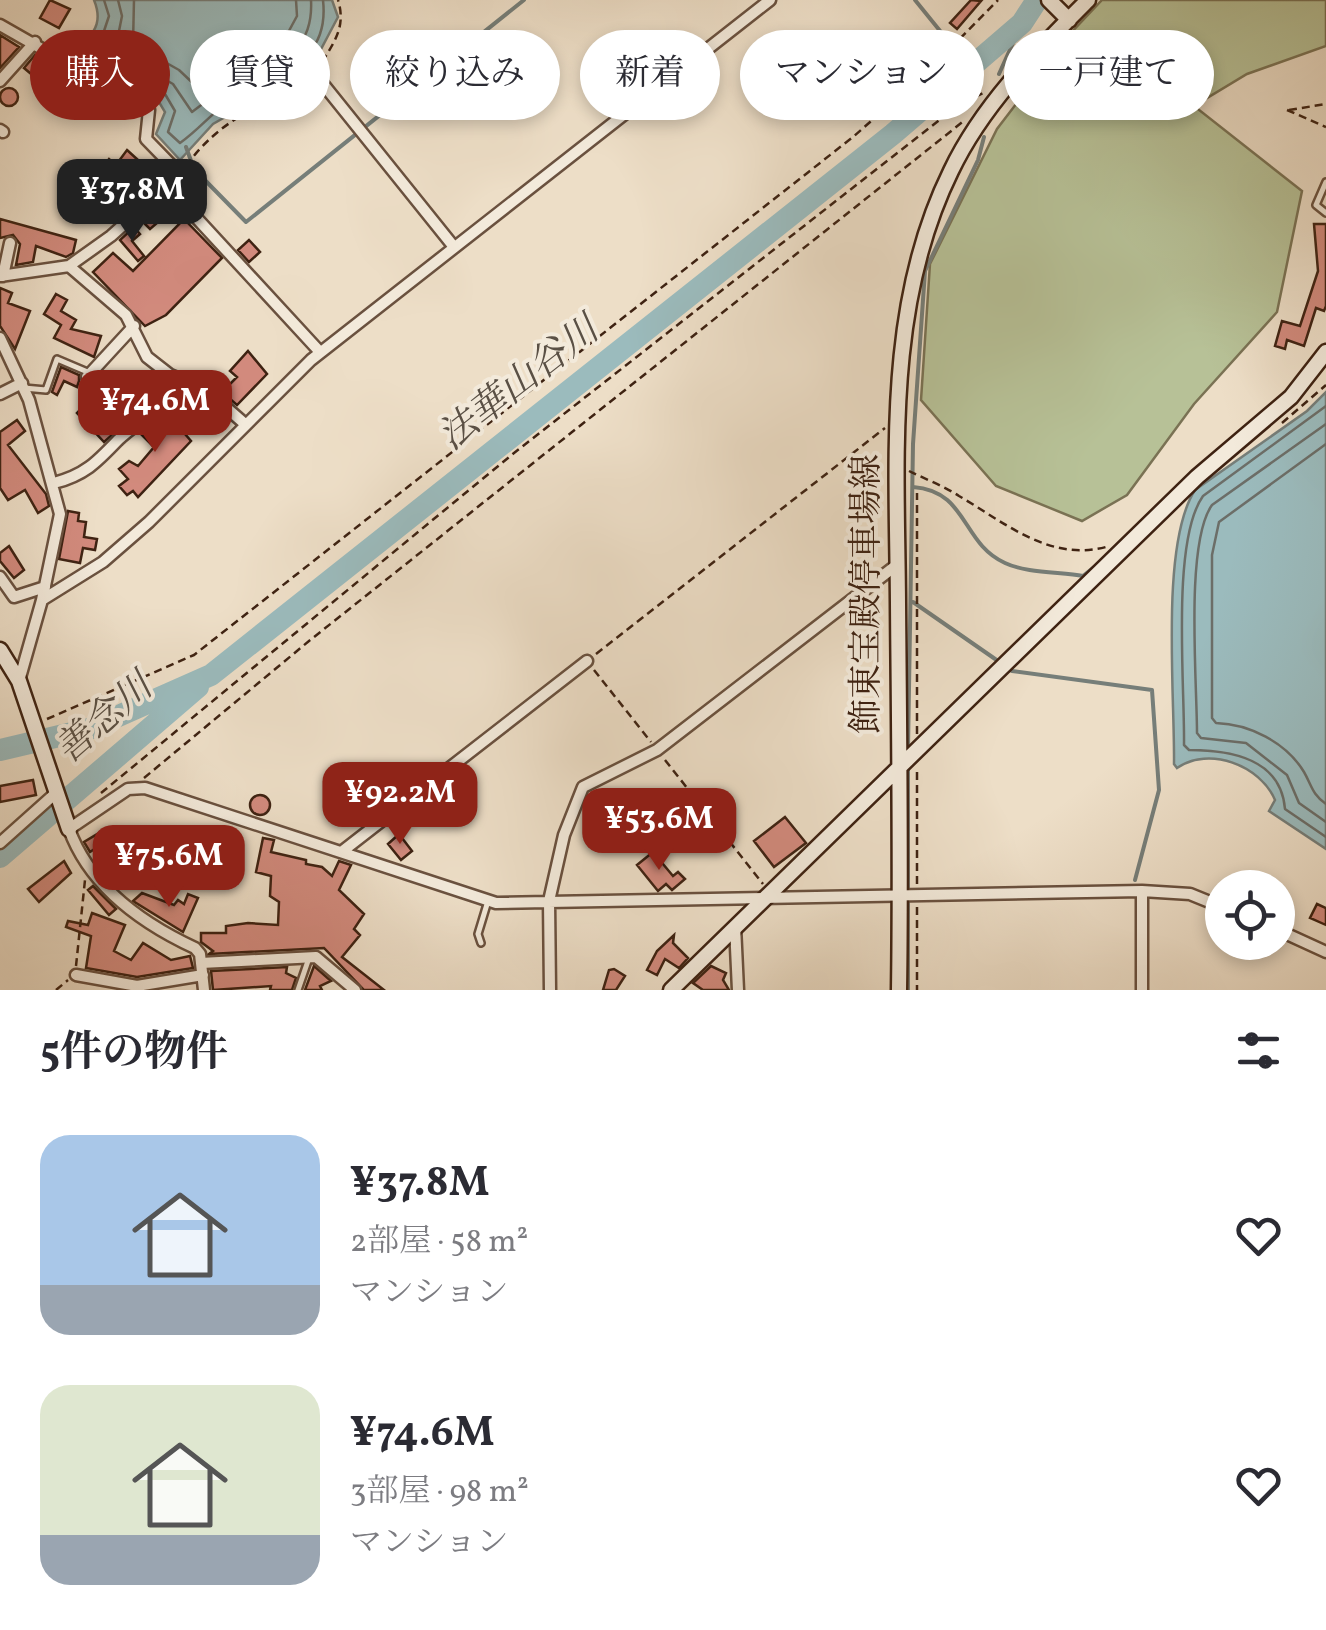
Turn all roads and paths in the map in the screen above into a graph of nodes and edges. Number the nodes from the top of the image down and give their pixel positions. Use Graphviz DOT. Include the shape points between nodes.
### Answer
graph roads {
  1 [pos="338,0"];
  2 [pos="770,0"];
  3 [pos="998,0"];
  4 [pos="1050,0"];
  5 [pos="1088,0"];
  6 [pos="1068,20"];
  7 [pos="0,25"];
  8 [pos="30,40"];
  9 [pos="30,48"];
  10 [pos="330,48"];
  11 [pos="0,81"];
  12 [pos="989,89"];
  13 [pos="330,94"];
  14 [pos="1326,104"];
  15 [pos="148,120"];
  16 [pos="234,120"];
  17 [pos="964,120"];
  18 [pos="1326,127"];
  19 [pos="180,174"];
  20 [pos="1326,182"];
  21 [pos="168,187"];
  22 [pos="1326,213"];
  23 [pos="10,243"];
  24 [pos="454,247"];
  25 [pos="69,266"];
  26 [pos="1,276"];
  27 [pos="134,326"];
  28 [pos="0,338"];
  29 [pos="320,352"];
  30 [pos="1326,352"];
  31 [pos="89,375"];
  32 [pos="179,378"];
  33 [pos="23,386"];
  34 [pos="0,394"];
  35 [pos="898,418"];
  36 [pos="246,424"];
  37 [pos="897,466"];
  38 [pos="54,484"];
  39 [pos="917,493"];
  40 [pos="1117,557"];
  41 [pos="898,564"];
  42 [pos="0,577"];
  43 [pos="45,587"];
  44 [pos="42,600"];
  45 [pos="0,650"];
  46 [pos="587,661"];
  47 [pos="18,680"];
  48 [pos="35,725"];
  49 [pos="658,750"];
  50 [pos="909,759"];
  51 [pos="136,786"];
  52 [pos="58,794"];
  53 [pos="98,795"];
  54 [pos="67,824"];
  55 [pos="0,843"];
  56 [pos="344,850"];
  57 [pos="88,868"];
  58 [pos="1142,891"];
  59 [pos="910,893"];
  60 [pos="766,896"];
  61 [pos="488,900"];
  62 [pos="1205,900"];
  63 [pos="548,902"];
  64 [pos="734,926"];
  65 [pos="1295,938"];
  66 [pos="481,943"];
  67 [pos="1326,952"];
  68 [pos="310,958"];
  69 [pos="202,969"];
  70 [pos="78,976"];
  71 [pos="159,987"];
  72 [pos="56,990"];
  73 [pos="81,990"];
  74 [pos="204,990"];
  75 [pos="298,990"];
  76 [pos="355,990"];
  77 [pos="550,990"];
  78 [pos="670,990"];
  79 [pos="738,990"];
  80 [pos="899,990"];
  81 [pos="918,990"];
  82 [pos="1142,990"];
  1 -- 10 [label="path" via="343,16"];
  2 -- 24 [label="street"];
  3 -- 48 [label="path" via="852,137 194,655"];
  4 -- 6 [label="main road"];
  5 -- 6 [label="main road, 飾東宝殿停車場線"];
  6 -- 35 [label="main road, 飾東宝殿停車場線" via="994,101 940,195 902,320"];
  7 -- 8 [label="street"];
  9 -- 11 [label="street"];
  12 -- 53 [label="path" via="956,107 514,453"];
  13 -- 24 [label="street"];
  14 -- 18 [label="path" via="1288,110"];
  15 -- 19 [label="street" via="146,139"];
  16 -- 19 [label="path"];
  17 -- 51 [label="path"];
  19 -- 21 [label="street"];
  20 -- 22 [label="lane" via="1316,206"];
  21 -- 25 [label="street"];
  21 -- 29 [label="street"];
  23 -- 26 [label="street"];
  24 -- 29 [label="street"];
  25 -- 26 [label="street"];
  25 -- 27 [label="street"];
  27 -- 31 [label="street"];
  27 -- 32 [label="street" via="147,357"];
  28 -- 33 [label="street"];
  29 -- 36 [label="street"];
  30 -- 40 [label="main road, 飾東宝殿停車場線" via="1292,397"];
  31 -- 33 [label="lane" via="57,358 46,390"];
  32 -- 36 [label="street" via="204,389"];
  32 -- 38 [label="street" via="169,400 95,468"];
  33 -- 34 [label="street"];
  33 -- 38 [label="street"];
  35 -- 37 [label="main road, 飾東宝殿停車場線"];
  35 -- 46 [label="path"];
  36 -- 44 [label="street" via="103,562"];
  37 -- 40 [label="path" via="1011,530 1079,550 1108,546"];
  37 -- 41 [label="main road, 飾東宝殿停車場線"];
  38 -- 43 [label="street" via="60,514"];
  39 -- 50 [label="path"];
  40 -- 50 [label="main road, 飾東宝殿停車場線"];
  41 -- 49 [label="street"];
  41 -- 50 [label="main road, 飾東宝殿停車場線"];
  42 -- 43 [label="street" via="14,597"];
  43 -- 44 [label="street"];
  44 -- 47 [label="street"];
  45 -- 47 [label="main road"];
  46 -- 49 [label="path"];
  46 -- 56 [label="street"];
  47 -- 48 [label="main road"];
  48 -- 52 [label="main road"];
  49 -- 60 [label="path"];
  49 -- 63 [label="street" via="582,787"];
  50 -- 59 [label="main road"];
  50 -- 59 [label="path"];
  50 -- 60 [label="main road"];
  51 -- 54 [label="street"];
  51 -- 56 [label="street"];
  52 -- 54 [label="main road"];
  52 -- 55 [label="street"];
  54 -- 57 [label="street"];
  56 -- 61 [label="street"];
  57 -- 69 [label="street" via="137,919 195,948"];
  57 -- 70 [label="path"];
  58 -- 59 [label="street"];
  58 -- 62 [label="street"];
  58 -- 82 [label="street"];
  59 -- 60 [label="street"];
  59 -- 80 [label="main road"];
  59 -- 81 [label="path"];
  60 -- 63 [label="street"];
  60 -- 64 [label="main road"];
  61 -- 63 [label="street"];
  61 -- 66 [label="lane"];
  63 -- 77 [label="street"];
  64 -- 78 [label="main road"];
  64 -- 79 [label="street"];
  65 -- 67 [label="street"];
  68 -- 69 [label="street"];
  68 -- 75 [label="lane"];
  68 -- 76 [label="street"];
  69 -- 71 [label="street"];
  69 -- 74 [label="street"];
  70 -- 71 [label="street"];
  70 -- 72 [label="path"];
  70 -- 73 [label="street"];
}
